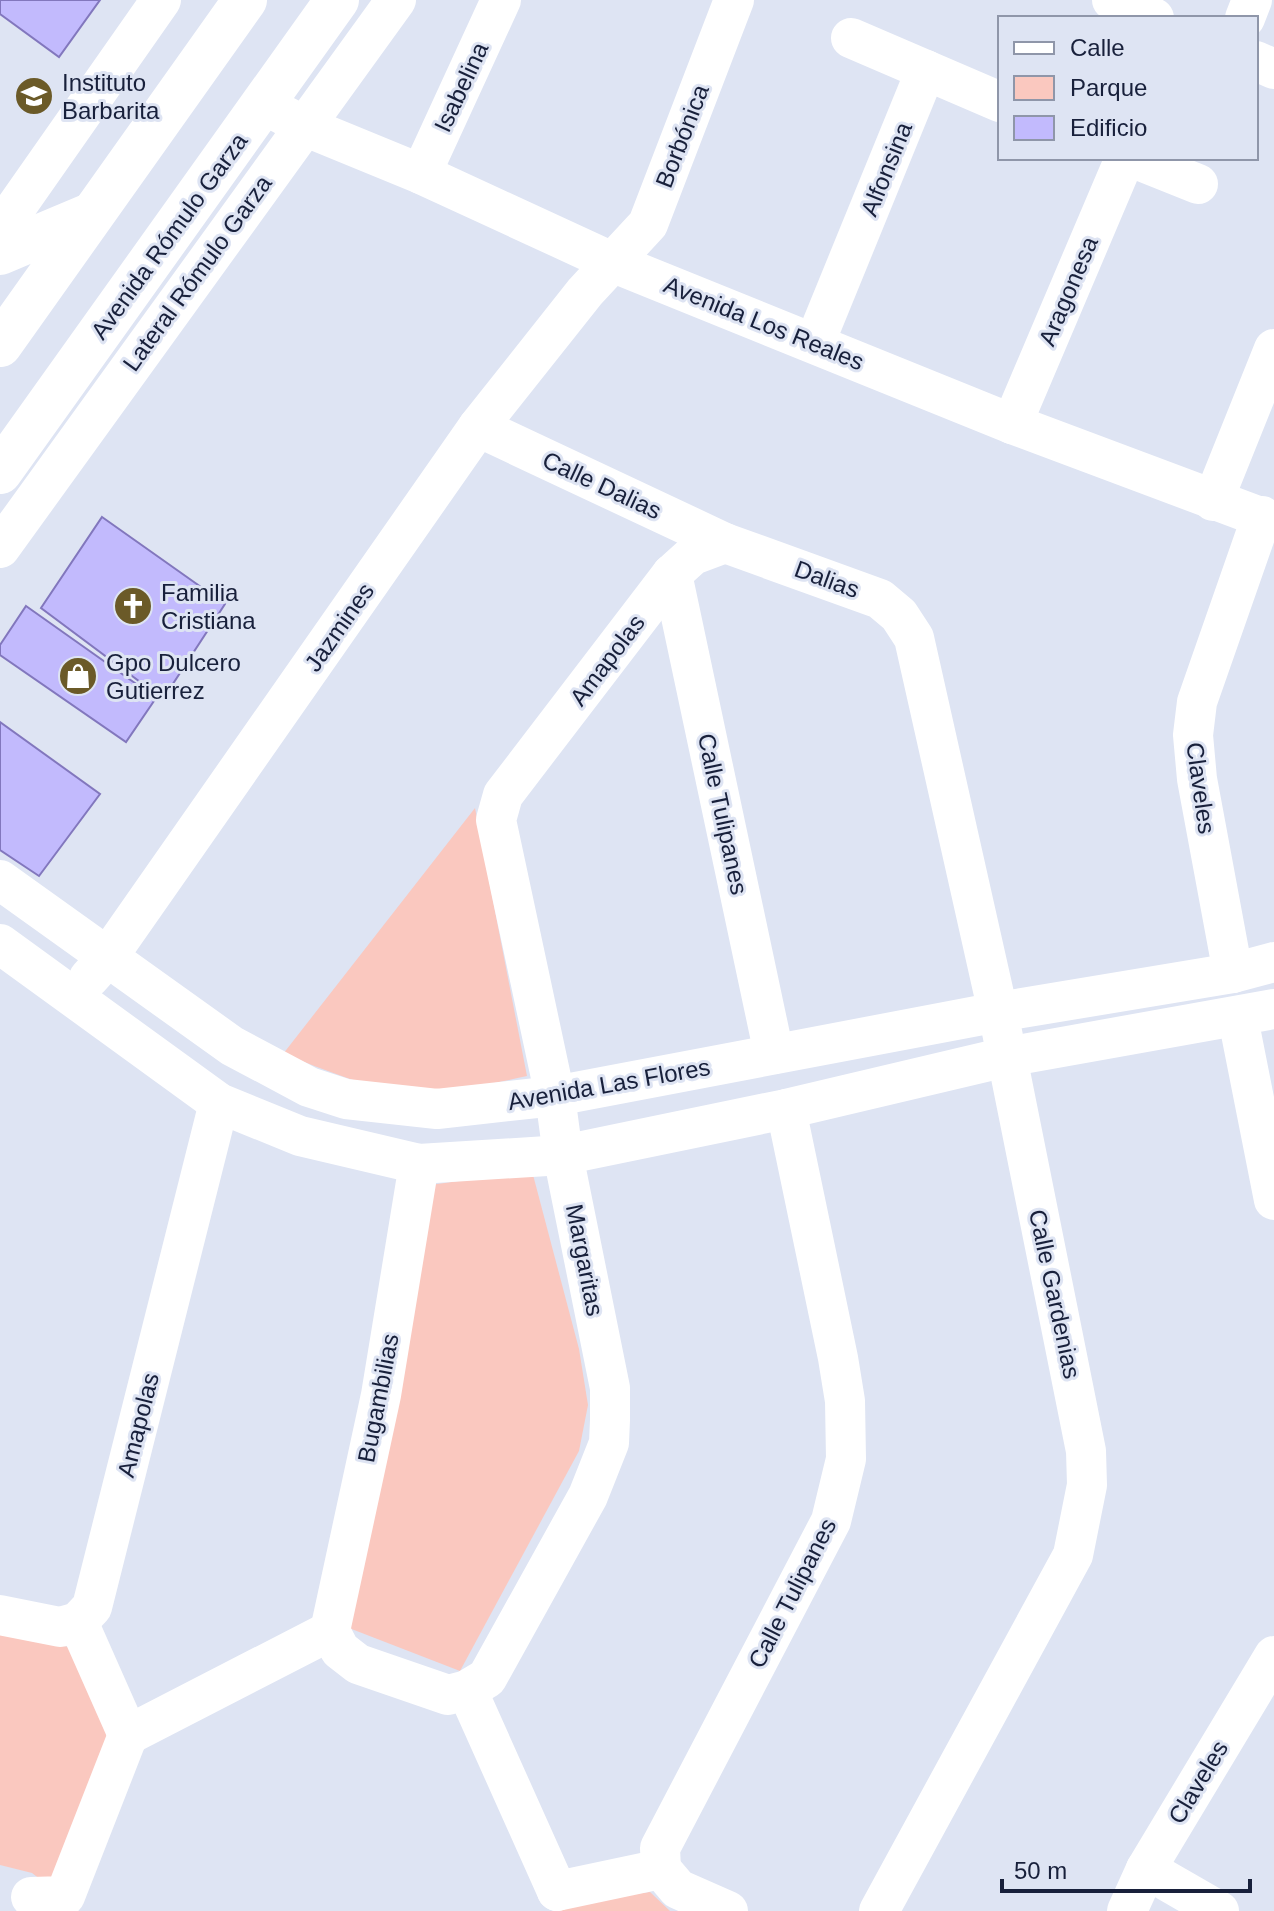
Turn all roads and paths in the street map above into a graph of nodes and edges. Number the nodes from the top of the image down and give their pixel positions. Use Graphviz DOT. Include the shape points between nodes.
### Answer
graph roads {
  1 [pos="161,0"];
  2 [pos="245,0"];
  3 [pos="337,0"];
  4 [pos="396,0"];
  5 [pos="501,0"];
  6 [pos="734,0"];
  7 [pos="1112,0"];
  8 [pos="1149,16"];
  9 [pos="851,38"];
  10 [pos="926,70"];
  11 [pos="998,101"];
  12 [pos="263,104"];
  13 [pos="304,126"];
  14 [pos="1124,160"];
  15 [pos="1138,160"];
  16 [pos="421,174"];
  17 [pos="1198,184"];
  18 [pos="90,215"];
  19 [pos="0,230"];
  20 [pos="0,253"];
  21 [pos="614,263"];
  22 [pos="815,342"];
  23 [pos="0,345"];
  24 [pos="1274,349"];
  25 [pos="1012,424"];
  26 [pos="478,427"];
  27 [pos="0,472"];
  28 [pos="1213,501"];
  29 [pos="1268,519"];
  30 [pos="725,543"];
  31 [pos="0,548"];
  32 [pos="672,574"];
  33 [pos="914,638"];
  34 [pos="503,795"];
  35 [pos="9,887"];
  36 [pos="107,958"];
  37 [pos="3,960"];
  38 [pos="1274,962"];
  39 [pos="1233,973"];
  40 [pos="72,997"];
  41 [pos="998,1012"];
  42 [pos="1256,1014"];
  43 [pos="774,1054"];
  44 [pos="1006,1057"];
  45 [pos="555,1096"];
  46 [pos="219,1103"];
  47 [pos="786,1109"];
  48 [pos="563,1155"];
  49 [pos="419,1164"];
  50 [pos="1274,1200"];
  51 [pos="0,1615"];
  52 [pos="78,1622"];
  53 [pos="330,1631"];
  54 [pos="1274,1656"];
  55 [pos="467,1690"];
  56 [pos="128,1735"];
  57 [pos="661,1869"];
  58 [pos="1146,1869"];
  59 [pos="22,1897"];
  60 [pos="552,1901"];
  61 [pos="728,1911"];
  62 [pos="879,1911"];
  63 [pos="1127,1911"];
  64 [pos="1219,1911"];
  1 -- 19 [label="street"];
  2 -- 18 [label="main road"];
  3 -- 12 [label="main road, Avenida Rómulo Garza"];
  4 -- 13 [label="street, Lateral Rómulo Garza"];
  5 -- 16 [label="street, Isabelina"];
  6 -- 21 [label="street, Borbónica" via="648,224"];
  7 -- 8 [label="street"];
  9 -- 10 [label="street"];
  10 -- 11 [label="street"];
  10 -- 22 [label="street, Alfonsina"];
  12 -- 13 [label="street, Avenida Los Reales"];
  12 -- 27 [label="main road, Avenida Rómulo Garza"];
  13 -- 16 [label="street, Avenida Los Reales"];
  13 -- 31 [label="street, Lateral Rómulo Garza"];
  14 -- 25 [label="street, Aragonesa"];
  15 -- 17 [label="street"];
  16 -- 21 [label="street, Avenida Los Reales"];
  18 -- 20 [label="main road"];
  18 -- 23 [label="main road"];
  21 -- 22 [label="street, Avenida Los Reales"];
  21 -- 26 [label="street, Jazmines"];
  22 -- 25 [label="street, Avenida Los Reales"];
  24 -- 28 [label="street"];
  25 -- 28 [label="street, Avenida Los Reales"];
  26 -- 30 [label="street, Calle Dalias"];
  26 -- 36 [label="street, Jazmines"];
  28 -- 29 [label="street, Avenida Los Reales"];
  29 -- 39 [label="street, Claveles" via="1197,702 1193,735"];
  30 -- 32 [label="street, Amapolas" via="693,555"];
  30 -- 33 [label="street, Dalias" via="880,599"];
  32 -- 34 [label="street, Amapolas"];
  32 -- 43 [label="street, Calle Tulipanes"];
  33 -- 41 [label="street, Calle Gardenias"];
  34 -- 45 [label="street, Margaritas" via="496,820"];
  35 -- 36 [label="street, Avenida Las Flores"];
  35 -- 37 [label="street"];
  36 -- 40 [label="street, Jazmines"];
  36 -- 45 [label="street, Avenida Las Flores" via="232,1046 309,1087 346,1099 437,1109"];
  37 -- 40 [label="street"];
  38 -- 39 [label="street, Avenida Las Flores"];
  39 -- 41 [label="street, Avenida Las Flores"];
  40 -- 46 [label="street"];
  41 -- 43 [label="street, Avenida Las Flores"];
  41 -- 44 [label="street, Calle Gardenias"];
  42 -- 44 [label="street"];
  42 -- 50 [label="street"];
  43 -- 45 [label="street, Avenida Las Flores"];
  44 -- 47 [label="street"];
  44 -- 62 [label="street, Calle Gardenias" via="1086,1451 1082,1520 1073,1555"];
  45 -- 48 [label="street, Margaritas"];
  46 -- 49 [label="street" via="300,1136"];
  46 -- 52 [label="street, Amapolas" via="92,1607"];
  47 -- 48 [label="street"];
  47 -- 57 [label="street, Calle Tulipanes" via="838,1358 846,1459 831,1521 660,1848"];
  48 -- 49 [label="street"];
  48 -- 55 [label="street, Margaritas" via="610,1388 609,1443 588,1496 487,1678"];
  49 -- 53 [label="street, Bugambilias" via="381,1395"];
  51 -- 52 [label="street" via="60,1627"];
  52 -- 56 [label="street"];
  53 -- 55 [label="street" via="340,1650 358,1664 448,1695"];
  53 -- 56 [label="street"];
  54 -- 58 [label="street, Claveles"];
  55 -- 60 [label="street"];
  56 -- 59 [label="street" via="65,1896"];
  57 -- 60 [label="street"];
  57 -- 61 [label="street" via="678,1889"];
  58 -- 63 [label="street, Claveles"];
  58 -- 64 [label="street"];
}
